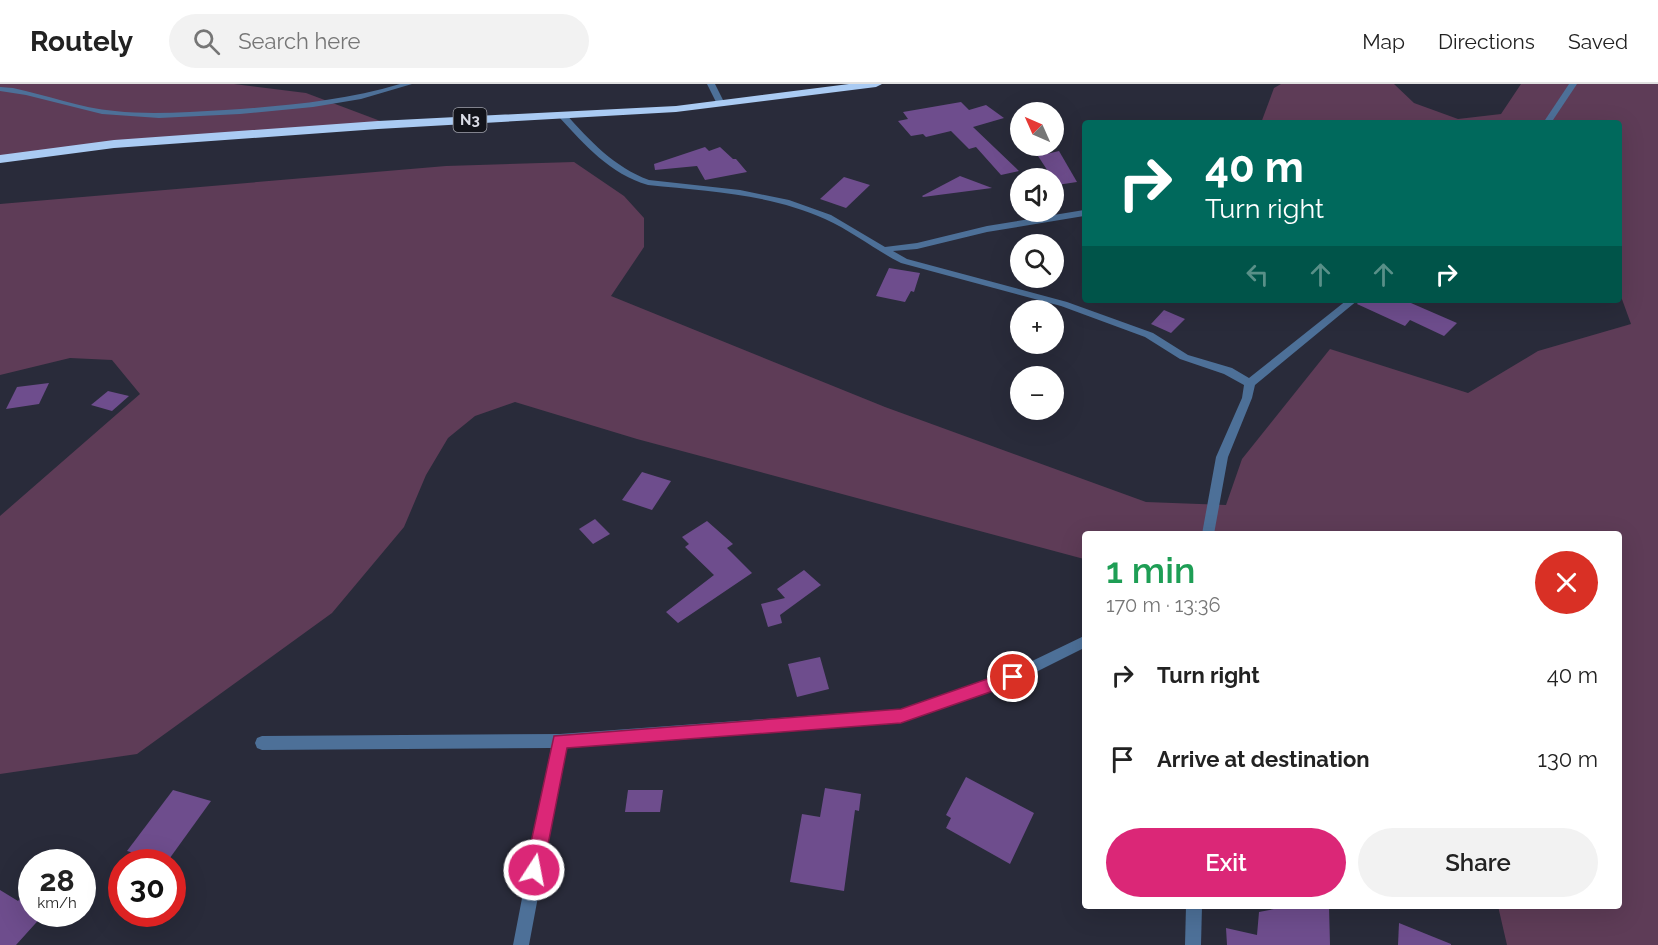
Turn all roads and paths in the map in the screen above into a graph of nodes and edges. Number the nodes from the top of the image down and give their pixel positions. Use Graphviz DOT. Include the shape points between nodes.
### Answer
graph roads {
  1 [pos="408,84"];
  2 [pos="711,84"];
  3 [pos="876,84"];
  4 [pos="1573,84"];
  5 [pos="0,89"];
  6 [pos="721,104"];
  7 [pos="562,115"];
  8 [pos="1549,120"];
  9 [pos="63,149"];
  10 [pos="0,154"];
  11 [pos="0,159"];
  12 [pos="1082,213"];
  13 [pos="881,250"];
  14 [pos="1349,303"];
  15 [pos="1250,382"];
  16 [pos="1209,531"];
  17 [pos="1082,643"];
  18 [pos="560,741"];
  19 [pos="262,743"];
  20 [pos="1194,909"];
  21 [pos="521,945"];
  22 [pos="1193,945"];
  1 -- 5 [label="street" via="333,103 149,116 101,112 36,94"];
  2 -- 6 [label="street"];
  3 -- 6 [label="highway, N3"];
  4 -- 8 [label="street"];
  6 -- 7 [label="highway, N3"];
  7 -- 9 [label="highway, N3"];
  7 -- 13 [label="street" via="615,168 630,176 648,182 756,196 801,208 827,216"];
  9 -- 10 [label="highway, N3"];
  9 -- 11 [label="highway, N3"];
  12 -- 13 [label="street"];
  13 -- 15 [label="street" via="904,261 1064,304 1149,335 1184,357"];
  14 -- 15 [label="street"];
  15 -- 16 [label="street" via="1222,457"];
  17 -- 18 [label="street" via="1013,677 901,716"];
  18 -- 19 [label="street"];
  18 -- 21 [label="street"];
  20 -- 22 [label="street"];
}
